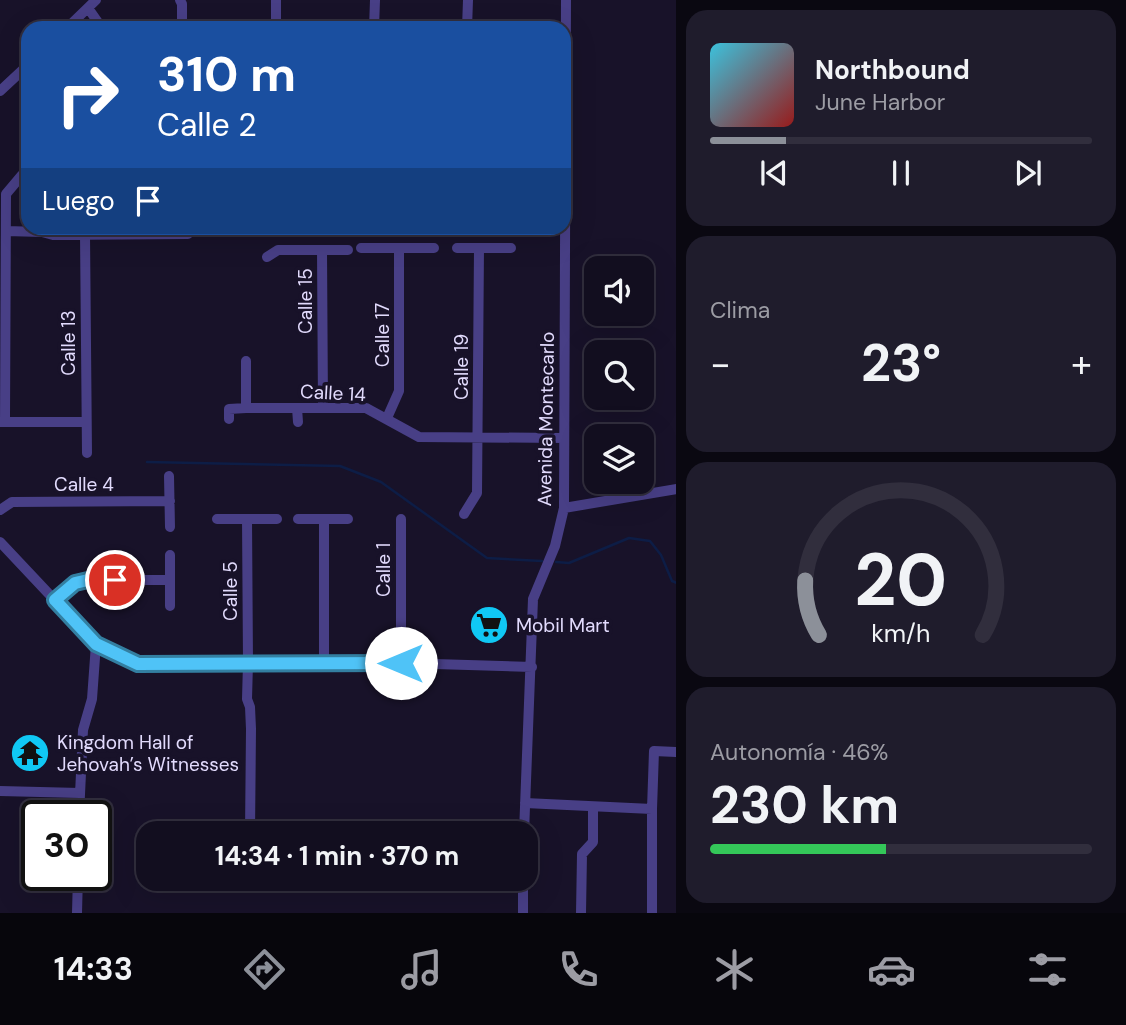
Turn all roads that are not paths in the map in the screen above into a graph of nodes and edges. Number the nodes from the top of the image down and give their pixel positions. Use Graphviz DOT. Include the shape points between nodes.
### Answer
graph roads {
  1 [pos="96,0"];
  2 [pos="180,0"];
  3 [pos="276,0"];
  4 [pos="374,0"];
  5 [pos="468,0"];
  6 [pos="566,0"];
  7 [pos="88,8"];
  8 [pos="74,21"];
  9 [pos="97,21"];
  10 [pos="182,21"];
  11 [pos="276,21"];
  12 [pos="374,21"];
  13 [pos="467,21"];
  14 [pos="566,21"];
  15 [pos="21,72"];
  16 [pos="0,91"];
  17 [pos="21,176"];
  18 [pos="6,231"];
  19 [pos="21,231"];
  20 [pos="85,235"];
  21 [pos="565,235"];
  22 [pos="361,248"];
  23 [pos="400,248"];
  24 [pos="434,248"];
  25 [pos="457,248"];
  26 [pos="479,248"];
  27 [pos="511,248"];
  28 [pos="322,250"];
  29 [pos="348,250"];
  30 [pos="267,257"];
  31 [pos="246,361"];
  32 [pos="246,408"];
  33 [pos="297,408"];
  34 [pos="323,408"];
  35 [pos="387,418"];
  36 [pos="229,419"];
  37 [pos="3,422"];
  38 [pos="85,422"];
  39 [pos="298,422"];
  40 [pos="478,438"];
  41 [pos="564,438"];
  42 [pos="87,453"];
  43 [pos="169,476"];
  44 [pos="676,489"];
  45 [pos="170,502"];
  46 [pos="564,508"];
  47 [pos="0,510"];
  48 [pos="464,514"];
  49 [pos="217,519"];
  50 [pos="247,519"];
  51 [pos="277,519"];
  52 [pos="298,519"];
  53 [pos="348,519"];
  54 [pos="401,519"];
  55 [pos="324,520"];
  56 [pos="170,527"];
  57 [pos="0,542"];
  58 [pos="170,555"];
  59 [pos="170,580"];
  60 [pos="55,600"];
  61 [pos="170,606"];
  62 [pos="96,644"];
  63 [pos="248,663"];
  64 [pos="324,663"];
  65 [pos="401,663"];
  66 [pos="532,667"];
  67 [pos="676,752"];
  68 [pos="0,791"];
  69 [pos="80,793"];
  70 [pos="80,800"];
  71 [pos="525,803"];
  72 [pos="593,807"];
  73 [pos="652,809"];
  74 [pos="250,821"];
  75 [pos="524,821"];
  76 [pos="78,891"];
  77 [pos="523,891"];
  78 [pos="77,913"];
  79 [pos="523,913"];
  80 [pos="581,913"];
  81 [pos="652,913"];
  1 -- 7 [label="street"];
  2 -- 10 [label="street"];
  3 -- 11 [label="street"];
  4 -- 12 [label="street"];
  5 -- 13 [label="street"];
  6 -- 14 [label="street, Avenida Montecarlo"];
  7 -- 8 [label="street"];
  7 -- 9 [label="street"];
  15 -- 16 [label="street"];
  17 -- 18 [label="street" via="6,194"];
  18 -- 19 [label="street"];
  18 -- 37 [label="street"];
  20 -- 38 [label="street, Calle 13"];
  21 -- 41 [label="street, Avenida Montecarlo"];
  22 -- 23 [label="street"];
  23 -- 24 [label="street"];
  23 -- 35 [label="street, Calle 17" via="399,391"];
  25 -- 26 [label="street"];
  26 -- 27 [label="street"];
  26 -- 40 [label="street, Calle 19"];
  28 -- 29 [label="street"];
  28 -- 30 [label="street, Calle 15" via="278,250"];
  28 -- 34 [label="street, Calle 15"];
  31 -- 32 [label="street"];
  32 -- 33 [label="street, Calle 14"];
  32 -- 36 [label="street" via="229,410"];
  33 -- 34 [label="street, Calle 14"];
  33 -- 39 [label="street"];
  34 -- 35 [label="street, Calle 14" via="366,408"];
  35 -- 40 [label="street, Calle 14" via="419,437"];
  37 -- 38 [label="street"];
  38 -- 42 [label="street, Calle 13"];
  40 -- 41 [label="street, Calle 14"];
  40 -- 48 [label="street, Calle 19" via="477,494"];
  41 -- 46 [label="street, Avenida Montecarlo"];
  43 -- 45 [label="street"];
  44 -- 46 [label="street"];
  45 -- 47 [label="street, Calle 4" via="12,502"];
  45 -- 56 [label="street"];
  46 -- 66 [label="street, Avenida Montecarlo" via="555,546 533,599"];
  49 -- 50 [label="street"];
  50 -- 51 [label="street"];
  50 -- 63 [label="street, Calle 5"];
  52 -- 55 [label="street"];
  53 -- 55 [label="street"];
  54 -- 65 [label="street, Calle 1"];
  55 -- 64 [label="street"];
  57 -- 60 [label="street"];
  58 -- 59 [label="street"];
  59 -- 60 [label="street" via="88,580 75,583"];
  59 -- 61 [label="street"];
  60 -- 62 [label="street"];
  62 -- 63 [label="street" via="138,664"];
  62 -- 69 [label="street" via="92,699 83,730"];
  63 -- 64 [label="street"];
  63 -- 74 [label="street, Calle 5"];
  64 -- 65 [label="street"];
  65 -- 66 [label="street"];
  66 -- 71 [label="street, Avenida Montecarlo"];
  67 -- 73 [label="street" via="654,751"];
  68 -- 69 [label="street"];
  69 -- 70 [label="street"];
  71 -- 72 [label="street"];
  71 -- 75 [label="street, Avenida Montecarlo"];
  72 -- 73 [label="street"];
  72 -- 80 [label="street" via="593,842 582,854"];
  73 -- 81 [label="street"];
  76 -- 78 [label="street"];
  77 -- 79 [label="street"];
}
